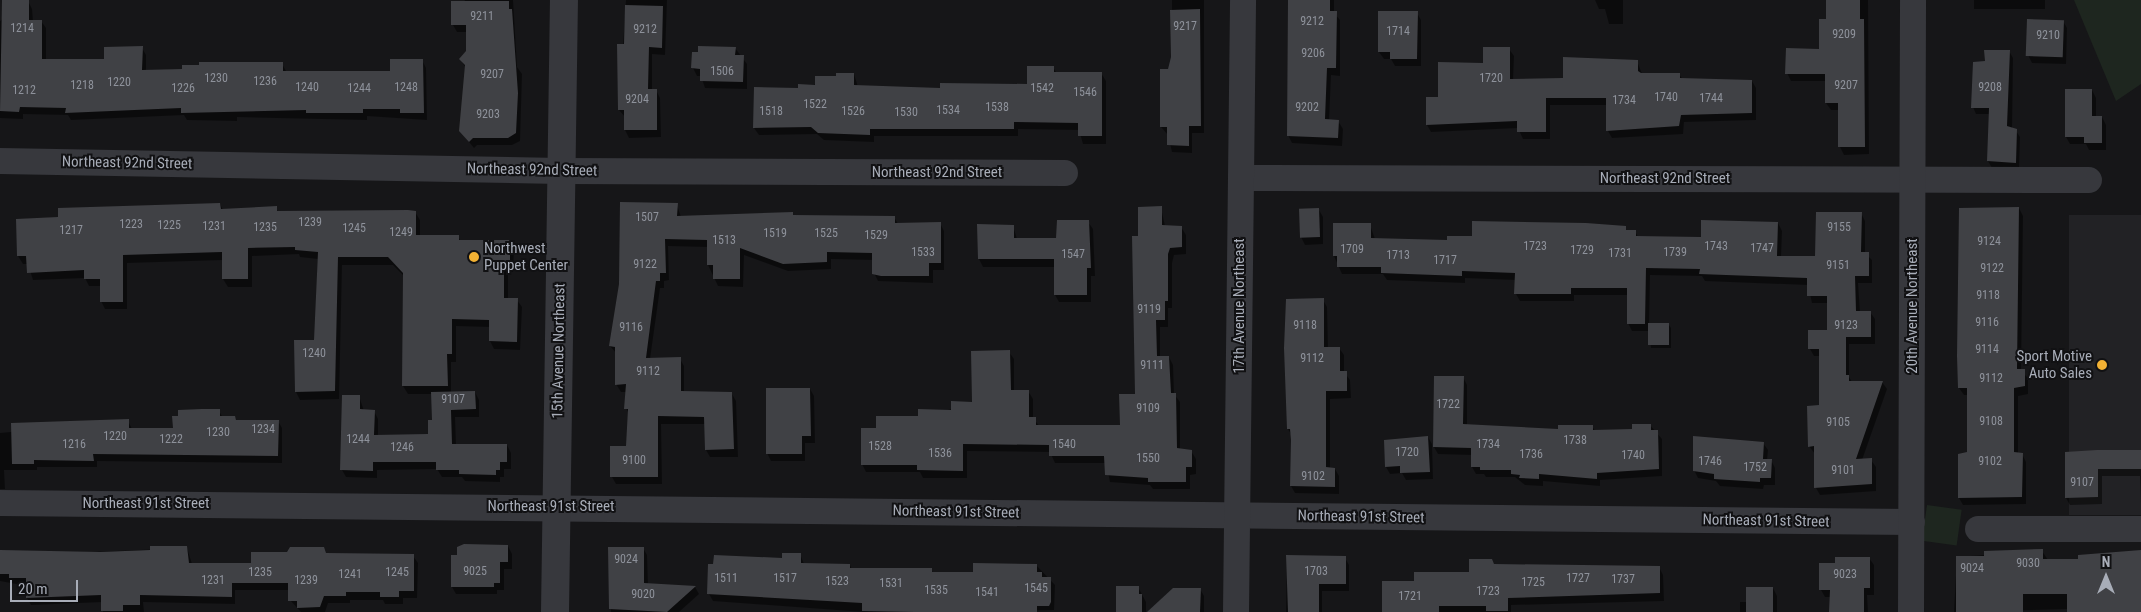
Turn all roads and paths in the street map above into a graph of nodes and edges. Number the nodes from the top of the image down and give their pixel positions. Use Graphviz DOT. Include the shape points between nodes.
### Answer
graph roads {
  1 [pos="564,0"];
  2 [pos="1244,0"];
  3 [pos="1913,0"];
  4 [pos="0,161"];
  5 [pos="562,171"];
  6 [pos="1065,173"];
  7 [pos="1241,178"];
  8 [pos="1912,180"];
  9 [pos="2089,180"];
  10 [pos="0,503"];
  11 [pos="556,507"];
  12 [pos="1238,516"];
  13 [pos="1912,522"];
  14 [pos="1978,529"];
  15 [pos="2141,529"];
  16 [pos="555,612"];
  17 [pos="1236,612"];
  18 [pos="1911,612"];
  1 -- 5 [label="street, 15th Avenue Northeast"];
  2 -- 7 [label="street, 17th Avenue Northeast"];
  3 -- 8 [label="street, 20th Avenue Northeast"];
  4 -- 5 [label="street, Northeast 92nd Street"];
  5 -- 6 [label="street, Northeast 92nd Street"];
  5 -- 11 [label="street, 15th Avenue Northeast"];
  7 -- 8 [label="street, Northeast 92nd Street"];
  7 -- 12 [label="street, 17th Avenue Northeast"];
  8 -- 9 [label="street, Northeast 92nd Street"];
  8 -- 13 [label="street, 20th Avenue Northeast"];
  10 -- 11 [label="street, Northeast 91st Street"];
  11 -- 12 [label="street, Northeast 91st Street"];
  11 -- 16 [label="street, 15th Avenue Northeast"];
  12 -- 13 [label="street, Northeast 91st Street"];
  12 -- 17 [label="street, 17th Avenue Northeast"];
  13 -- 18 [label="street, 20th Avenue Northeast"];
  14 -- 15 [label="street"];
}
